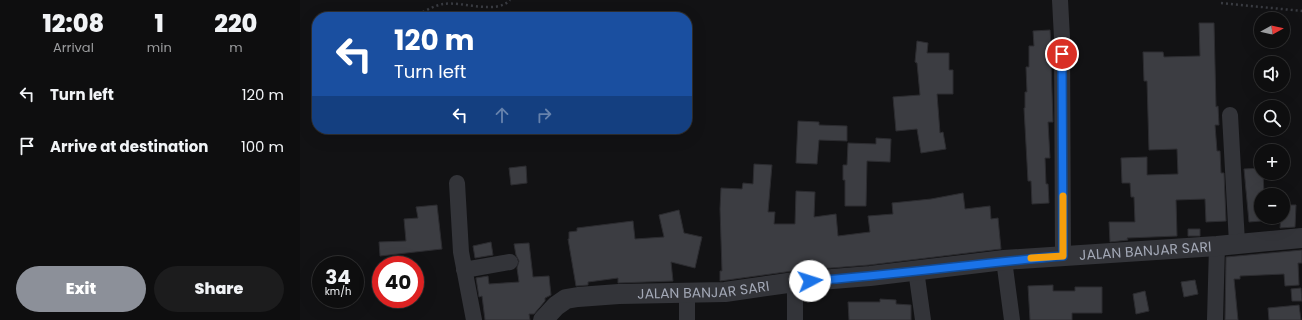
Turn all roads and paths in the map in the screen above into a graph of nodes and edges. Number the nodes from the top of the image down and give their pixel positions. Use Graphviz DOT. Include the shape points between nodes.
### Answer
graph roads {
  1 [pos="510,0"];
  2 [pos="1060,0"];
  3 [pos="1221,3"];
  4 [pos="1302,11"];
  5 [pos="424,12"];
  6 [pos="1230,115"];
  7 [pos="457,182"];
  8 [pos="1302,238"];
  9 [pos="1237,243"];
  10 [pos="1217,246"];
  11 [pos="1063,256"];
  12 [pos="1004,260"];
  13 [pos="510,262"];
  14 [pos="464,270"];
  15 [pos="916,270"];
  16 [pos="795,282"];
  17 [pos="687,293"];
  18 [pos="549,317"];
  19 [pos="474,320"];
  20 [pos="687,320"];
  21 [pos="795,320"];
  22 [pos="923,320"];
  23 [pos="1012,320"];
  24 [pos="1215,320"];
  1 -- 5 [label="path" via="504,6 492,7 443,4"];
  2 -- 11 [label="street"];
  3 -- 4 [label="path"];
  6 -- 9 [label="street"];
  7 -- 14 [label="street"];
  8 -- 9 [label="street, JALAN BANJAR SARI"];
  9 -- 10 [label="street, JALAN BANJAR SARI"];
  10 -- 11 [label="street, JALAN BANJAR SARI"];
  10 -- 24 [label="street"];
  11 -- 12 [label="street, JALAN BANJAR SARI"];
  12 -- 15 [label="street, JALAN BANJAR SARI"];
  12 -- 23 [label="street"];
  13 -- 14 [label="street"];
  14 -- 19 [label="street"];
  15 -- 16 [label="street, JALAN BANJAR SARI"];
  15 -- 22 [label="street"];
  16 -- 17 [label="street, JALAN BANJAR SARI" via="725,292"];
  16 -- 21 [label="street"];
  17 -- 18 [label="street, JALAN BANJAR SARI" via="619,294 566,299"];
  17 -- 20 [label="street"];
}
